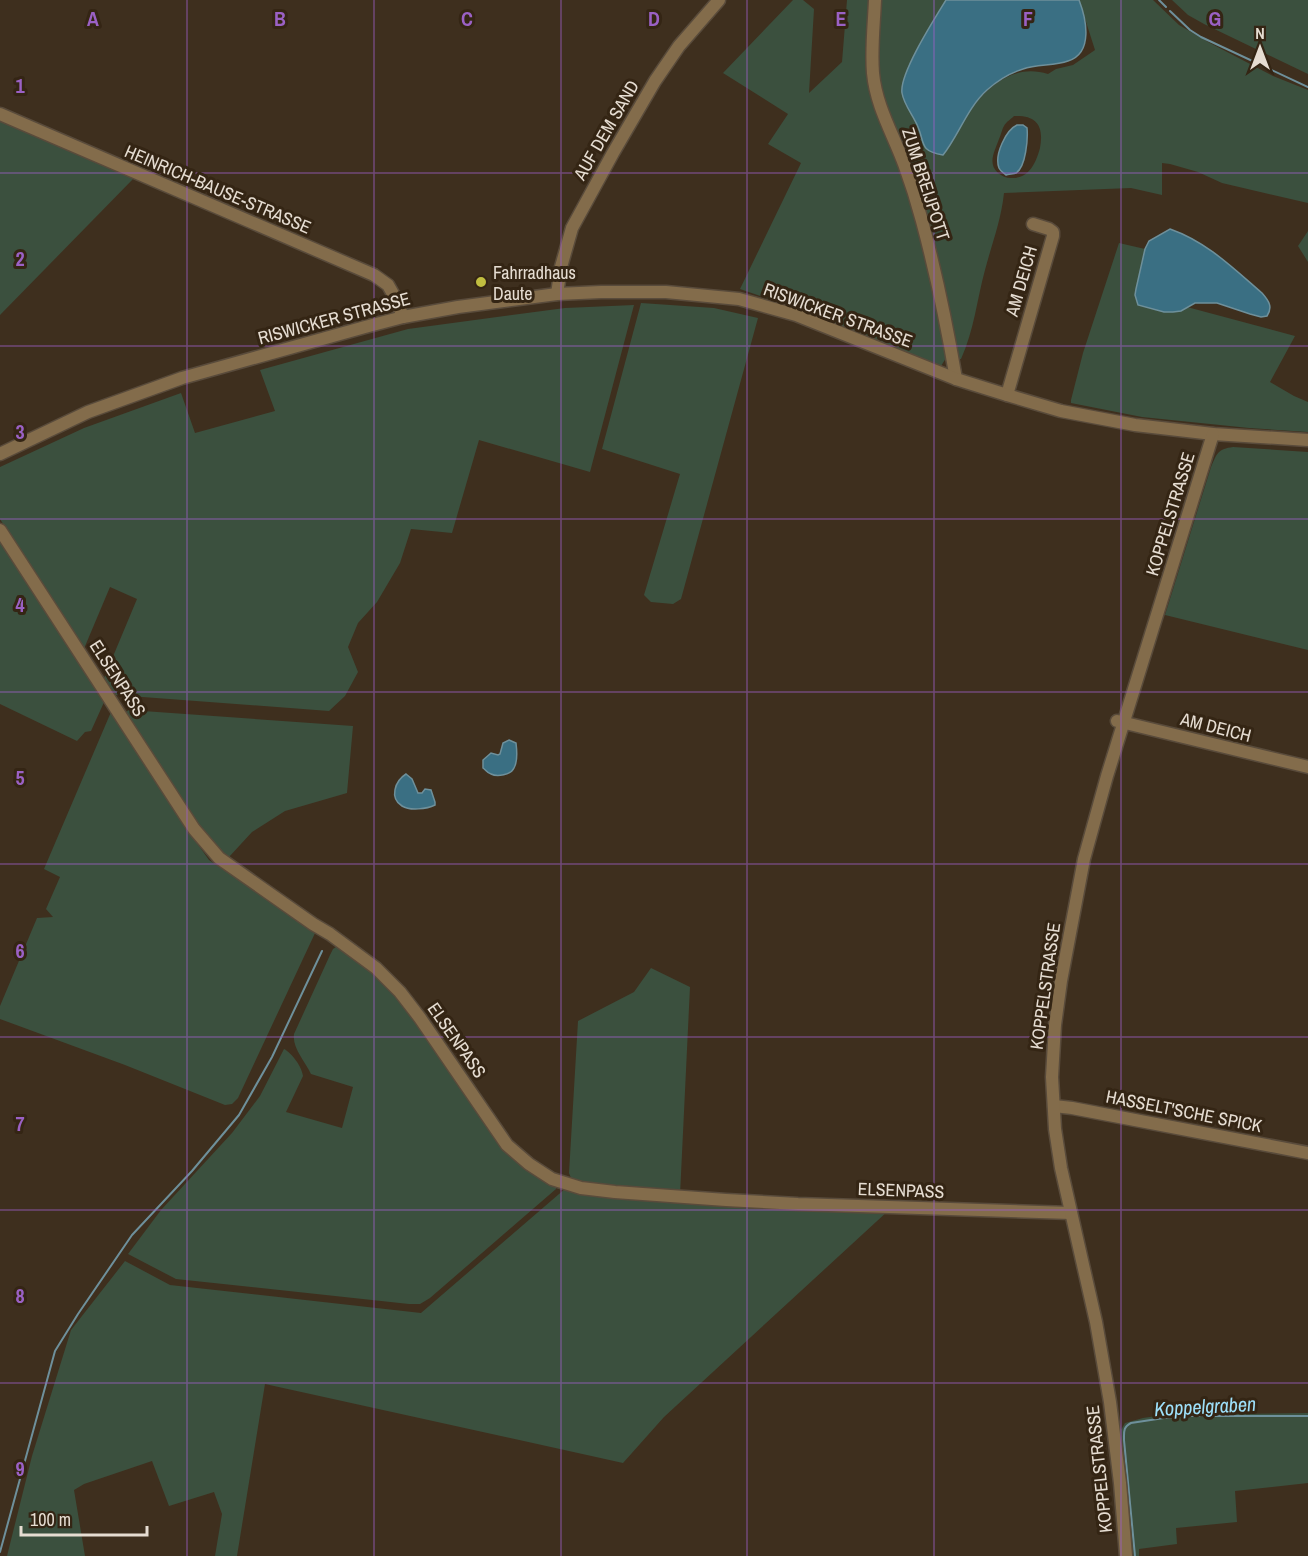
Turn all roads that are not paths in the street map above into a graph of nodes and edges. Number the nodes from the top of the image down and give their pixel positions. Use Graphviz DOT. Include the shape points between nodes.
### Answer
graph roads {
  1 [pos="719,0"];
  2 [pos="875,0"];
  3 [pos="0,114"];
  4 [pos="1033,225"];
  5 [pos="557,294"];
  6 [pos="403,317"];
  7 [pos="957,379"];
  8 [pos="1007,395"];
  9 [pos="1213,434"];
  10 [pos="1308,440"];
  11 [pos="0,454"];
  12 [pos="0,531"];
  13 [pos="1120,722"];
  14 [pos="1308,768"];
  15 [pos="1053,1106"];
  16 [pos="1308,1153"];
  17 [pos="1071,1213"];
  18 [pos="1126,1556"];
  1 -- 5 [label="street, AUF DEM SAND" via="679,46 613,153 572,228"];
  2 -- 7 [label="street, ZUM BREIJPOTT" via="872,59 876,90 922,222"];
  3 -- 6 [label="street, HEINRICH-BAUSE-STRASSE" via="374,275 388,285"];
  4 -- 8 [label="street, AM DEICH" via="1049,229 1053,236"];
  5 -- 6 [label="street, RISWICKER STRASSE"];
  5 -- 7 [label="street, RISWICKER STRASSE" via="666,292 739,299 796,315"];
  6 -- 11 [label="street, RISWICKER STRASSE" via="182,378 88,412"];
  7 -- 8 [label="street, RISWICKER STRASSE"];
  8 -- 9 [label="street, RISWICKER STRASSE" via="1061,411"];
  9 -- 10 [label="street, RISWICKER STRASSE"];
  9 -- 13 [label="street, KOPPELSTRASSE"];
  12 -- 17 [label="street, ELSENPASS" via="205,843 219,858 384,976 420,1018 507,1145 552,1179 615,1192 798,1204"];
  13 -- 14 [label="street, AM DEICH"];
  13 -- 15 [label="street, KOPPELSTRASSE" via="1073,911 1056,1025"];
  15 -- 16 [label="street, HASSELT'SCHE SPICK"];
  15 -- 17 [label="street, KOPPELSTRASSE"];
  17 -- 18 [label="street, KOPPELSTRASSE" via="1110,1402"];
}
